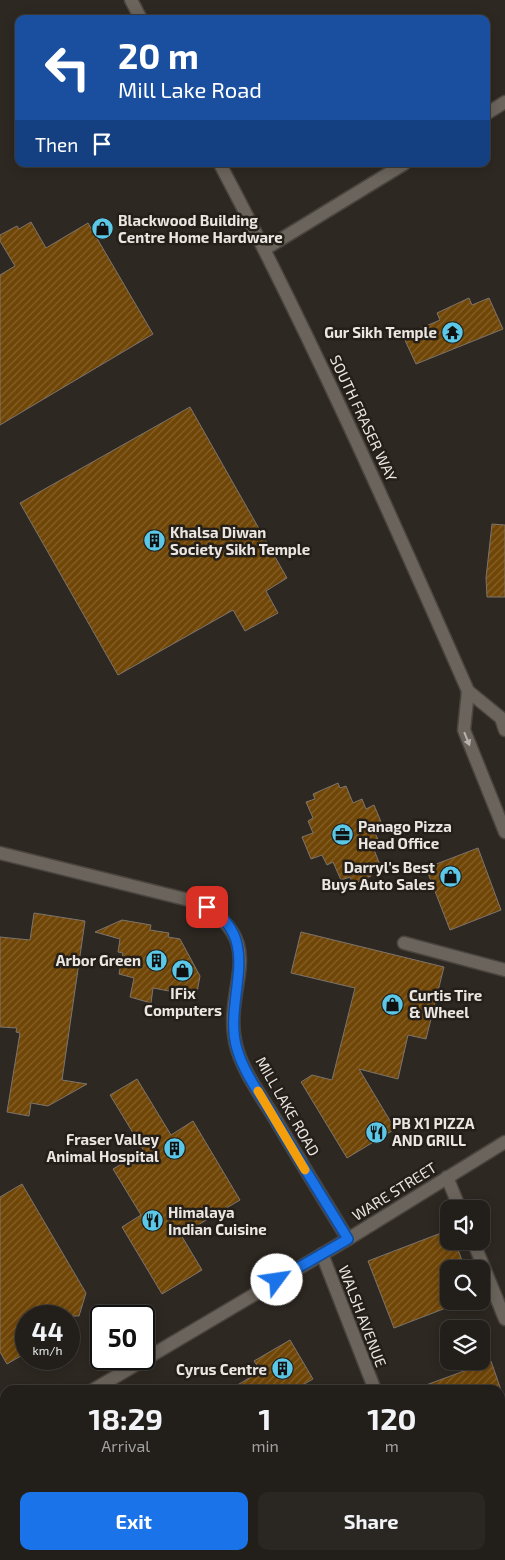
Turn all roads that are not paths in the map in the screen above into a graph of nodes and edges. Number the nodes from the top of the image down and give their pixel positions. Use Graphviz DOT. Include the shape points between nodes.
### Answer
graph roads {
  1 [pos="131,0"];
  2 [pos="139,15"];
  3 [pos="505,102"];
  4 [pos="490,111"];
  5 [pos="222,167"];
  6 [pos="399,167"];
  7 [pos="265,249"];
  8 [pos="468,691"];
  9 [pos="505,730"];
  10 [pos="505,832"];
  11 [pos="0,853"];
  12 [pos="404,943"];
  13 [pos="505,970"];
  14 [pos="505,1142"];
  15 [pos="447,1177"];
  16 [pos="456,1200"];
  17 [pos="348,1239"];
  18 [pos="478,1250"];
  19 [pos="322,1254"];
  20 [pos="505,1319"];
  21 [pos="101,1385"];
  22 [pos="373,1385"];
  1 -- 2 [label="main road"];
  3 -- 4 [label="main road"];
  5 -- 7 [label="main road, SOUTH FRASER WAY"];
  6 -- 7 [label="main road"];
  7 -- 8 [label="main road, SOUTH FRASER WAY" via="348,420"];
  8 -- 9 [label="main road, SOUTH FRASER WAY" via="501,718"];
  8 -- 10 [label="main road, SOUTH FRASER WAY, one-way" via="464,730"];
  11 -- 17 [label="main road, MILL LAKE ROAD" via="197,902 217,913 234,932 239,951 240,972 232,1022 237,1049 250,1079"];
  12 -- 13 [label="main road"];
  14 -- 15 [label="main road, WARE STREET"];
  15 -- 16 [label="main road"];
  15 -- 17 [label="main road, WARE STREET"];
  17 -- 19 [label="main road, WARE STREET"];
  18 -- 20 [label="main road"];
  19 -- 21 [label="main road, WARE STREET"];
  19 -- 22 [label="main road, WALSH AVENUE"];
}
